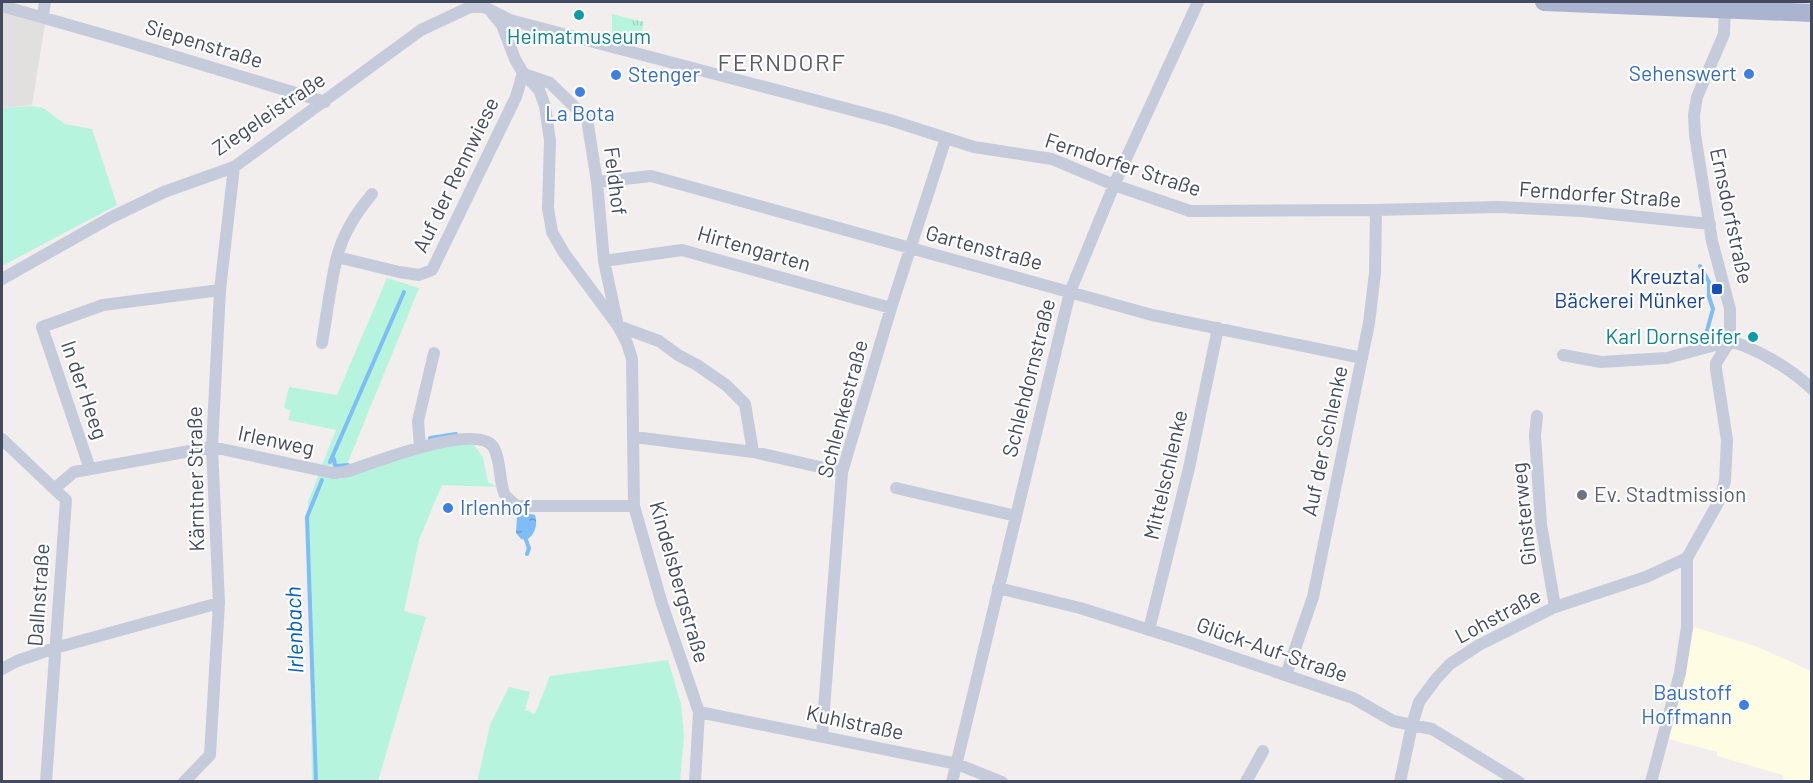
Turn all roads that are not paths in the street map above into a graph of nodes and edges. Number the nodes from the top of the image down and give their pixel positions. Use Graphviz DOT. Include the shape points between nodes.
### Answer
graph roads {
  1 [pos="45,2"];
  2 [pos="474,2"];
  3 [pos="1198,2"];
  4 [pos="1544,2"];
  5 [pos="489,4"];
  6 [pos="2,6"];
  7 [pos="1725,6"];
  8 [pos="1812,13"];
  9 [pos="43,16"];
  10 [pos="523,73"];
  11 [pos="325,102"];
  12 [pos="946,138"];
  13 [pos="234,167"];
  14 [pos="597,182"];
  15 [pos="1114,185"];
  16 [pos="372,194"];
  17 [pos="1376,210"];
  18 [pos="1710,224"];
  19 [pos="911,248"];
  20 [pos="337,257"];
  21 [pos="604,261"];
  22 [pos="2,279"];
  23 [pos="220,290"];
  24 [pos="1070,292"];
  25 [pos="891,308"];
  26 [pos="618,326"];
  27 [pos="1218,328"];
  28 [pos="1730,341"];
  29 [pos="322,343"];
  30 [pos="434,353"];
  31 [pos="1563,355"];
  32 [pos="1362,358"];
  33 [pos="1812,389"];
  34 [pos="1538,416"];
  35 [pos="634,437"];
  36 [pos="2,440"];
  37 [pos="212,447"];
  38 [pos="420,447"];
  39 [pos="753,452"];
  40 [pos="90,470"];
  41 [pos="842,472"];
  42 [pos="55,488"];
  43 [pos="896,488"];
  44 [pos="634,506"];
  45 [pos="1016,516"];
  46 [pos="1688,558"];
  47 [pos="999,588"];
  48 [pos="219,603"];
  49 [pos="1555,607"];
  50 [pos="1149,630"];
  51 [pos="55,648"];
  52 [pos="2,669"];
  53 [pos="1286,675"];
  54 [pos="699,712"];
  55 [pos="1412,725"];
  56 [pos="822,736"];
  57 [pos="1263,751"];
  58 [pos="957,764"];
  59 [pos="46,782"];
  60 [pos="184,782"];
  61 [pos="695,782"];
  62 [pos="952,782"];
  63 [pos="1002,782"];
  64 [pos="1246,782"];
  65 [pos="1400,782"];
  66 [pos="1519,782"];
  67 [pos="1651,782"];
  1 -- 9 [label="street"];
  2 -- 5 [label="street, Ferndorfer Straße"];
  3 -- 15 [label="street, Schlehdornstraße"];
  4 -- 7 [label="main road"];
  5 -- 10 [label="street, Kindelsbergstraße"];
  5 -- 11 [label="street, Ziegeleistraße" via="470,7 421,30"];
  5 -- 12 [label="street, Ferndorfer Straße" via="510,20"];
  6 -- 9 [label="street, Siepenstraße"];
  7 -- 8 [label="main road"];
  7 -- 18 [label="street, Ernsdorfstraße" via="1724,34 1697,97 1694,115"];
  9 -- 11 [label="street, Siepenstraße"];
  10 -- 14 [label="street, Feldhof" via="550,83 587,119"];
  10 -- 20 [label="street, Auf der Rennwiese" via="516,97 432,270 419,275"];
  10 -- 26 [label="street, Kindelsbergstraße" via="538,90 545,106 550,141 548,208 552,232"];
  11 -- 13 [label="street, Ziegeleistraße"];
  12 -- 15 [label="street, Ferndorfer Straße" via="974,147 1052,159"];
  12 -- 19 [label="street, Schlenkestraße"];
  13 -- 22 [label="street, Ziegeleistraße" via="164,192 110,218"];
  13 -- 23 [label="street, Kärntner Straße"];
  14 -- 19 [label="street, Gartenstraße" via="651,176"];
  14 -- 21 [label="street, Feldhof"];
  15 -- 17 [label="street, Ferndorfer Straße" via="1190,211"];
  15 -- 24 [label="street, Schlehdornstraße"];
  16 -- 20 [label="street" via="343,237"];
  17 -- 18 [label="street, Ferndorfer Straße" via="1498,207"];
  17 -- 32 [label="street, Auf der Schlenke" via="1375,273"];
  18 -- 28 [label="street, Ernsdorfstraße" via="1730,309"];
  19 -- 24 [label="street, Gartenstraße"];
  19 -- 25 [label="street, Schlenkestraße"];
  20 -- 29 [label="street"];
  21 -- 25 [label="street, Hirtengarten" via="682,250"];
  21 -- 26 [label="street, Feldhof"];
  23 -- 37 [label="street, Kärntner Straße"];
  23 -- 40 [label="street, In der Heeg" via="103,305 42,327"];
  24 -- 27 [label="street, Gartenstraße"];
  24 -- 45 [label="street, Schlehdornstraße"];
  25 -- 41 [label="street, Schlenkestraße"];
  26 -- 35 [label="street, Kindelsbergstraße" via="632,359"];
  26 -- 39 [label="street" via="659,341 726,385 745,404"];
  27 -- 32 [label="street, Gartenstraße"];
  27 -- 50 [label="street, Mittelschlenke"];
  28 -- 31 [label="street" via="1667,358 1601,362"];
  28 -- 33 [label="street" via="1787,369"];
  28 -- 46 [label="street" via="1716,363 1727,440 1725,481 1719,501"];
  30 -- 38 [label="street" via="418,421"];
  32 -- 53 [label="street, Auf der Schlenke" via="1312,597"];
  34 -- 49 [label="street, Ginsterweg" via="1535,435 1542,524"];
  35 -- 39 [label="street"];
  35 -- 44 [label="street, Kindelsbergstraße"];
  36 -- 42 [label="street, Dallnstraße"];
  37 -- 38 [label="street, Irlenweg" via="333,473"];
  37 -- 40 [label="street, Irlenweg"];
  37 -- 48 [label="street, Kärntner Straße"];
  38 -- 44 [label="street, Irlenweg" via="473,439 486,441 494,446 505,495 517,506"];
  39 -- 41 [label="street"];
  40 -- 42 [label="street, Irlenweg" via="74,472"];
  41 -- 56 [label="street, Schlenkestraße"];
  42 -- 51 [label="street, Dallnstraße" via="66,500"];
  43 -- 45 [label="street"];
  44 -- 54 [label="street, Kindelsbergstraße"];
  45 -- 47 [label="street, Schlehdornstraße"];
  46 -- 49 [label="street, Lohstraße" via="1646,577"];
  46 -- 67 [label="street" via="1687,627 1680,673"];
  47 -- 50 [label="street, Glück-Auf-Straße"];
  47 -- 58 [label="street, Schlehdornstraße"];
  48 -- 51 [label="street"];
  48 -- 60 [label="street, Kärntner Straße" via="210,755"];
  49 -- 55 [label="street, Lohstraße" via="1450,664 1419,702"];
  50 -- 53 [label="street, Glück-Auf-Straße"];
  51 -- 52 [label="street"];
  51 -- 59 [label="street, Dallnstraße"];
  53 -- 55 [label="street, Glück-Auf-Straße" via="1353,698 1392,721"];
  54 -- 56 [label="street, Kuhlstraße"];
  54 -- 61 [label="street, Kindelsbergstraße"];
  55 -- 65 [label="street, Lohstraße"];
  55 -- 66 [label="street, Glück-Auf-Straße" via="1432,729"];
  56 -- 58 [label="street, Kuhlstraße"];
  57 -- 64 [label="street"];
  58 -- 62 [label="street, Schlehdornstraße"];
  58 -- 63 [label="street, Kuhlstraße"];
}
